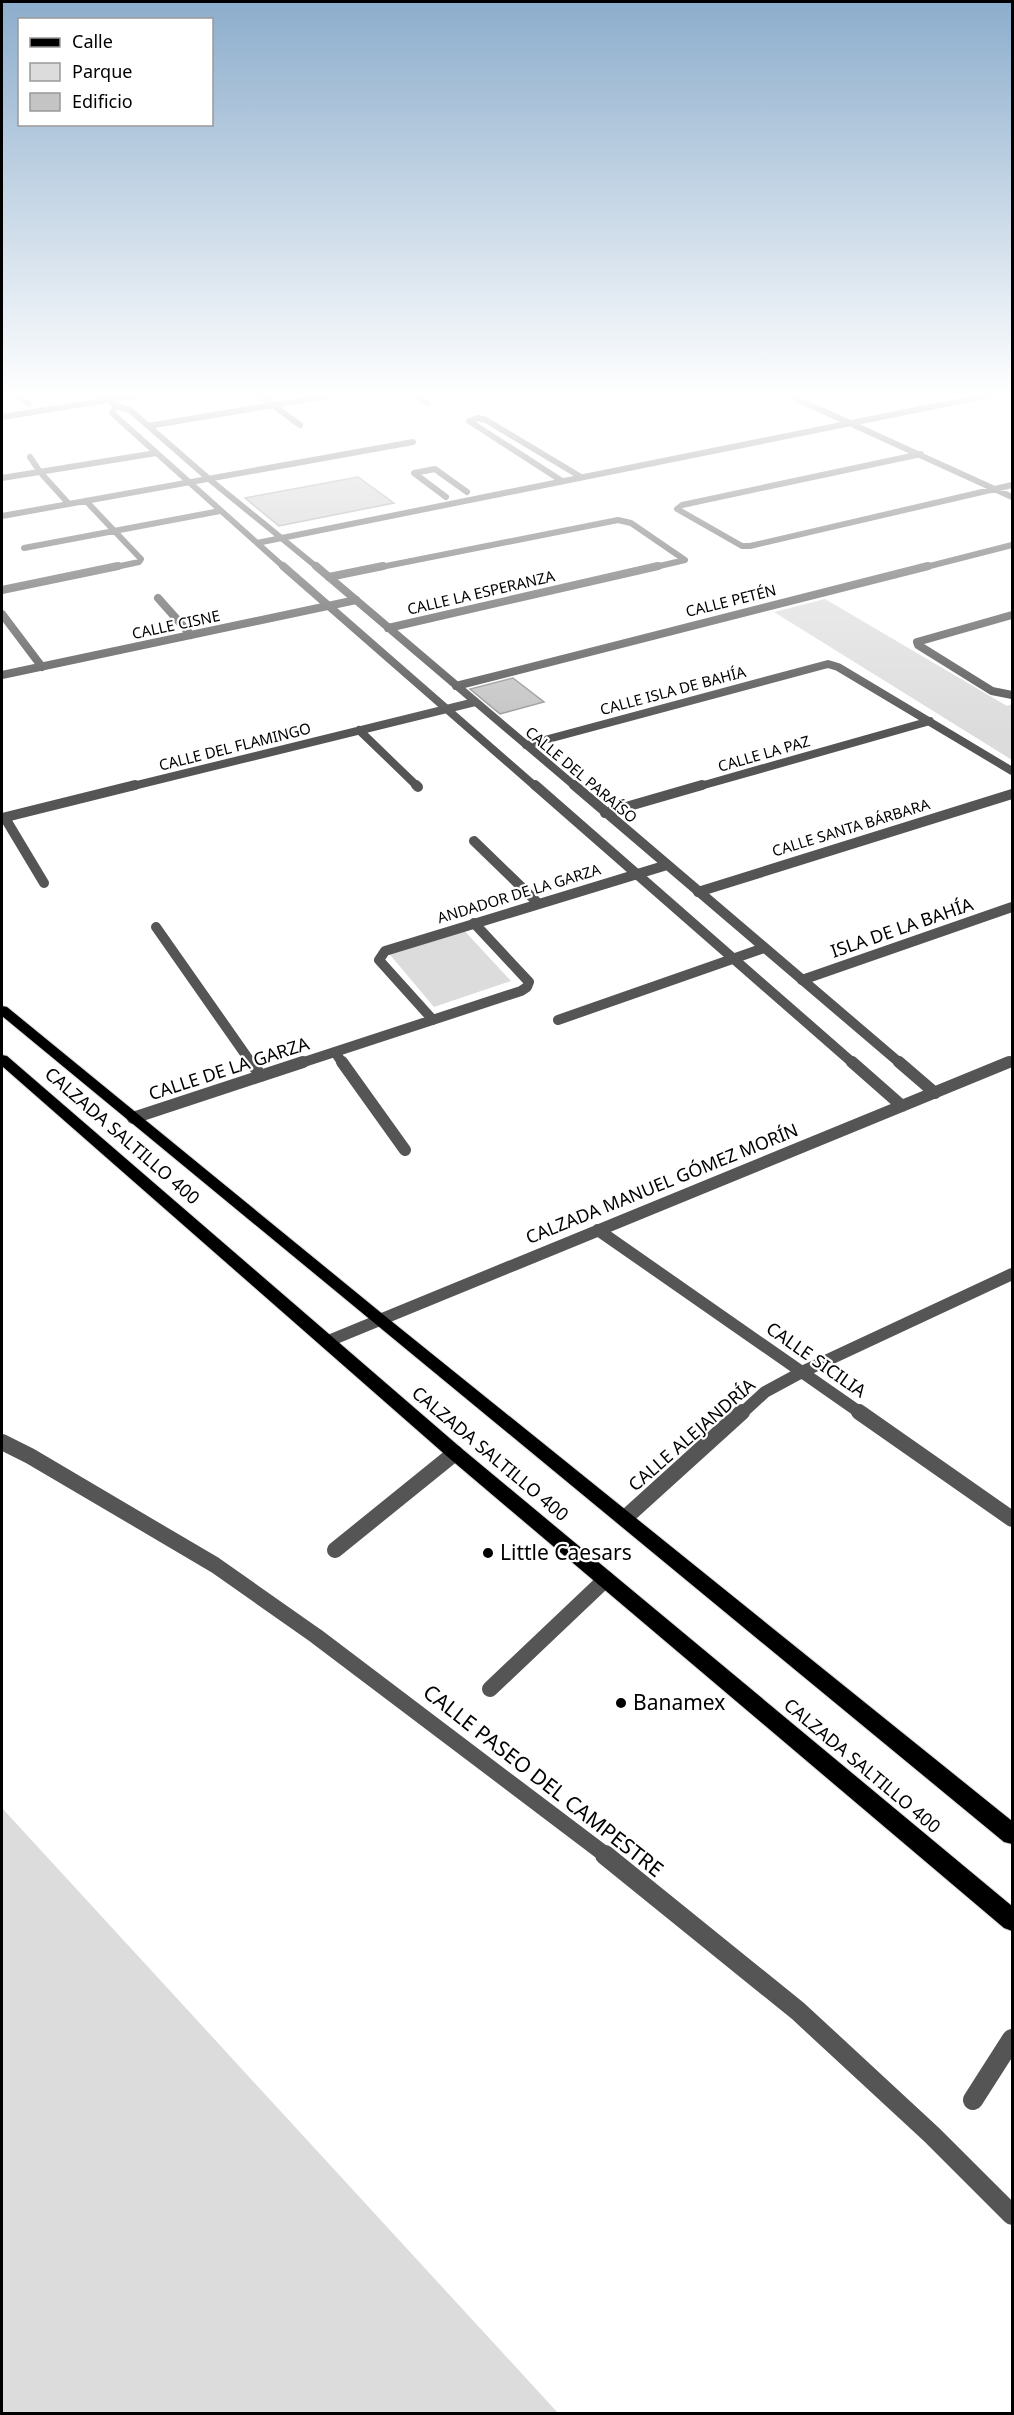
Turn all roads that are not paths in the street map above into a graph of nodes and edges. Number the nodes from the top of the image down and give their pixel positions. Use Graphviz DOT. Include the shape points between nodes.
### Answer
graph roads {
  1 [pos="54,507"];
  2 [pos="92,507"];
  3 [pos="215,507"];
  4 [pos="241,507"];
  5 [pos="425,507"];
  6 [pos="683,507"];
  7 [pos="918,507"];
  8 [pos="390,508"];
  9 [pos="220,511"];
  10 [pos="2,516"];
  11 [pos="332,519"];
  12 [pos="114,530"];
  13 [pos="284,533"];
  14 [pos="254,537"];
  15 [pos="1012,545"];
  16 [pos="24,548"];
  17 [pos="329,577"];
  18 [pos="2,590"];
  19 [pos="158,598"];
  20 [pos="356,600"];
  21 [pos="330,606"];
  22 [pos="2,614"];
  23 [pos="1012,615"];
  24 [pos="5,622"];
  25 [pos="388,628"];
  26 [pos="191,635"];
  27 [pos="42,667"];
  28 [pos="2,675"];
  29 [pos="456,686"];
  30 [pos="1012,695"];
  31 [pos="475,702"];
  32 [pos="447,709"];
  33 [pos="930,721"];
  34 [pos="359,730"];
  35 [pos="526,745"];
  36 [pos="1012,771"];
  37 [pos="418,787"];
  38 [pos="1012,794"];
  39 [pos="605,813"];
  40 [pos="3,818"];
  41 [pos="474,841"];
  42 [pos="667,865"];
  43 [pos="636,874"];
  44 [pos="44,883"];
  45 [pos="698,892"];
  46 [pos="539,904"];
  47 [pos="1012,907"];
  48 [pos="474,923"];
  49 [pos="156,927"];
  50 [pos="764,948"];
  51 [pos="734,959"];
  52 [pos="802,980"];
  53 [pos="2,1010"];
  54 [pos="433,1020"];
  55 [pos="558,1020"];
  56 [pos="335,1052"];
  57 [pos="2,1059"];
  58 [pos="1012,1061"];
  59 [pos="261,1076"];
  60 [pos="935,1093"];
  61 [pos="902,1106"];
  62 [pos="133,1118"];
  63 [pos="405,1150"];
  64 [pos="598,1230"];
  65 [pos="1012,1274"];
  66 [pos="379,1320"];
  67 [pos="326,1342"];
  68 [pos="802,1372"];
  69 [pos="2,1442"];
  70 [pos="455,1453"];
  71 [pos="625,1518"];
  72 [pos="1012,1519"];
  73 [pos="335,1550"];
  74 [pos="606,1579"];
  75 [pos="490,1689"];
  76 [pos="1012,1834"];
  77 [pos="1012,1920"];
  78 [pos="1012,2039"];
  79 [pos="973,2100"];
  80 [pos="1012,2215"];
  1 -- 10 [label="street"];
  2 -- 12 [label="street"];
  3 -- 9 [label="street"];
  4 -- 13 [label="street, CALLE DEL PARAÍSO" via="269,531"];
  5 -- 13 [label="street"];
  6 -- 7 [label="street" via="677,508 746,546"];
  8 -- 11 [label="street"];
  9 -- 12 [label="street"];
  9 -- 14 [label="street"];
  12 -- 16 [label="street"];
  12 -- 18 [label="street" via="140,562"];
  13 -- 14 [label="street"];
  13 -- 17 [label="street, CALLE DEL PARAÍSO"];
  14 -- 21 [label="street"];
  15 -- 29 [label="street, CALLE PETÉN"];
  17 -- 20 [label="street, CALLE DEL PARAÍSO"];
  17 -- 25 [label="street, CALLE LA ESPERANZA" via="618,520 631,523 685,560"];
  19 -- 26 [label="street"];
  20 -- 21 [label="street, CALLE CISNE"];
  20 -- 25 [label="street, CALLE DEL PARAÍSO"];
  21 -- 26 [label="street, CALLE CISNE"];
  21 -- 32 [label="street"];
  22 -- 24 [label="street"];
  23 -- 30 [label="street" via="917,642 992,691"];
  24 -- 27 [label="street"];
  25 -- 29 [label="street, CALLE DEL PARAÍSO"];
  26 -- 27 [label="street, CALLE CISNE"];
  27 -- 28 [label="street, CALLE CISNE"];
  29 -- 31 [label="street, CALLE DEL PARAÍSO"];
  31 -- 32 [label="street, CALLE DEL FLAMINGO"];
  31 -- 35 [label="street, CALLE DEL PARAÍSO"];
  32 -- 34 [label="street, CALLE DEL FLAMINGO"];
  32 -- 43 [label="street"];
  33 -- 35 [label="street, CALLE ISLA DE BAHÍA" via="828,664"];
  33 -- 36 [label="street"];
  33 -- 39 [label="street, CALLE LA PAZ"];
  34 -- 37 [label="street"];
  34 -- 40 [label="street, CALLE DEL FLAMINGO"];
  35 -- 39 [label="street, CALLE DEL PARAÍSO"];
  38 -- 45 [label="street, CALLE SANTA BÁRBARA"];
  39 -- 42 [label="street, CALLE DEL PARAÍSO"];
  40 -- 44 [label="street"];
  41 -- 46 [label="street"];
  42 -- 43 [label="street, ANDADOR DE LA GARZA"];
  42 -- 45 [label="street, CALLE DEL PARAÍSO"];
  43 -- 46 [label="street, ANDADOR DE LA GARZA"];
  43 -- 51 [label="street"];
  45 -- 50 [label="street, CALLE DEL PARAÍSO"];
  46 -- 48 [label="street, ANDADOR DE LA GARZA"];
  47 -- 52 [label="street, ISLA DE LA BAHÍA"];
  48 -- 54 [label="street, ANDADOR DE LA GARZA" via="381,954 379,960"];
  48 -- 54 [label="street, CALLE DE LA GARZA" via="529,982 527,987"];
  49 -- 59 [label="street"];
  50 -- 51 [label="street"];
  50 -- 52 [label="street, CALLE DEL PARAÍSO"];
  51 -- 55 [label="street"];
  51 -- 61 [label="street"];
  52 -- 60 [label="street, CALLE DEL PARAÍSO"];
  53 -- 62 [label="main road, CALZADA SALTILLO 400"];
  54 -- 56 [label="street, CALLE DE LA GARZA"];
  56 -- 59 [label="street, CALLE DE LA GARZA"];
  56 -- 63 [label="street"];
  57 -- 67 [label="main road, CALZADA SALTILLO 400"];
  58 -- 60 [label="street, CALZADA MANUEL GÓMEZ MORÍN"];
  59 -- 62 [label="street, CALLE DE LA GARZA"];
  60 -- 61 [label="street, CALZADA MANUEL GÓMEZ MORÍN"];
  61 -- 64 [label="street, CALZADA MANUEL GÓMEZ MORÍN"];
  62 -- 66 [label="main road, CALZADA SALTILLO 400"];
  64 -- 66 [label="street, CALZADA MANUEL GÓMEZ MORÍN"];
  64 -- 68 [label="street, CALLE SICILIA"];
  65 -- 68 [label="street, CALLE ALEJANDRÍA"];
  66 -- 67 [label="street, CALZADA MANUEL GÓMEZ MORÍN"];
  66 -- 71 [label="main road, CALZADA SALTILLO 400"];
  67 -- 70 [label="main road, CALZADA SALTILLO 400"];
  68 -- 71 [label="street, CALLE ALEJANDRÍA" via="765,1392"];
  68 -- 72 [label="street, CALLE SICILIA"];
  69 -- 80 [label="street, CALLE PASEO DEL CAMPESTRE" via="215,1565 568,1825 798,2011"];
  70 -- 73 [label="street"];
  70 -- 74 [label="main road, CALZADA SALTILLO 400"];
  71 -- 76 [label="main road, CALZADA SALTILLO 400"];
  74 -- 75 [label="street"];
  74 -- 77 [label="main road, CALZADA SALTILLO 400"];
  78 -- 79 [label="street"];
}
